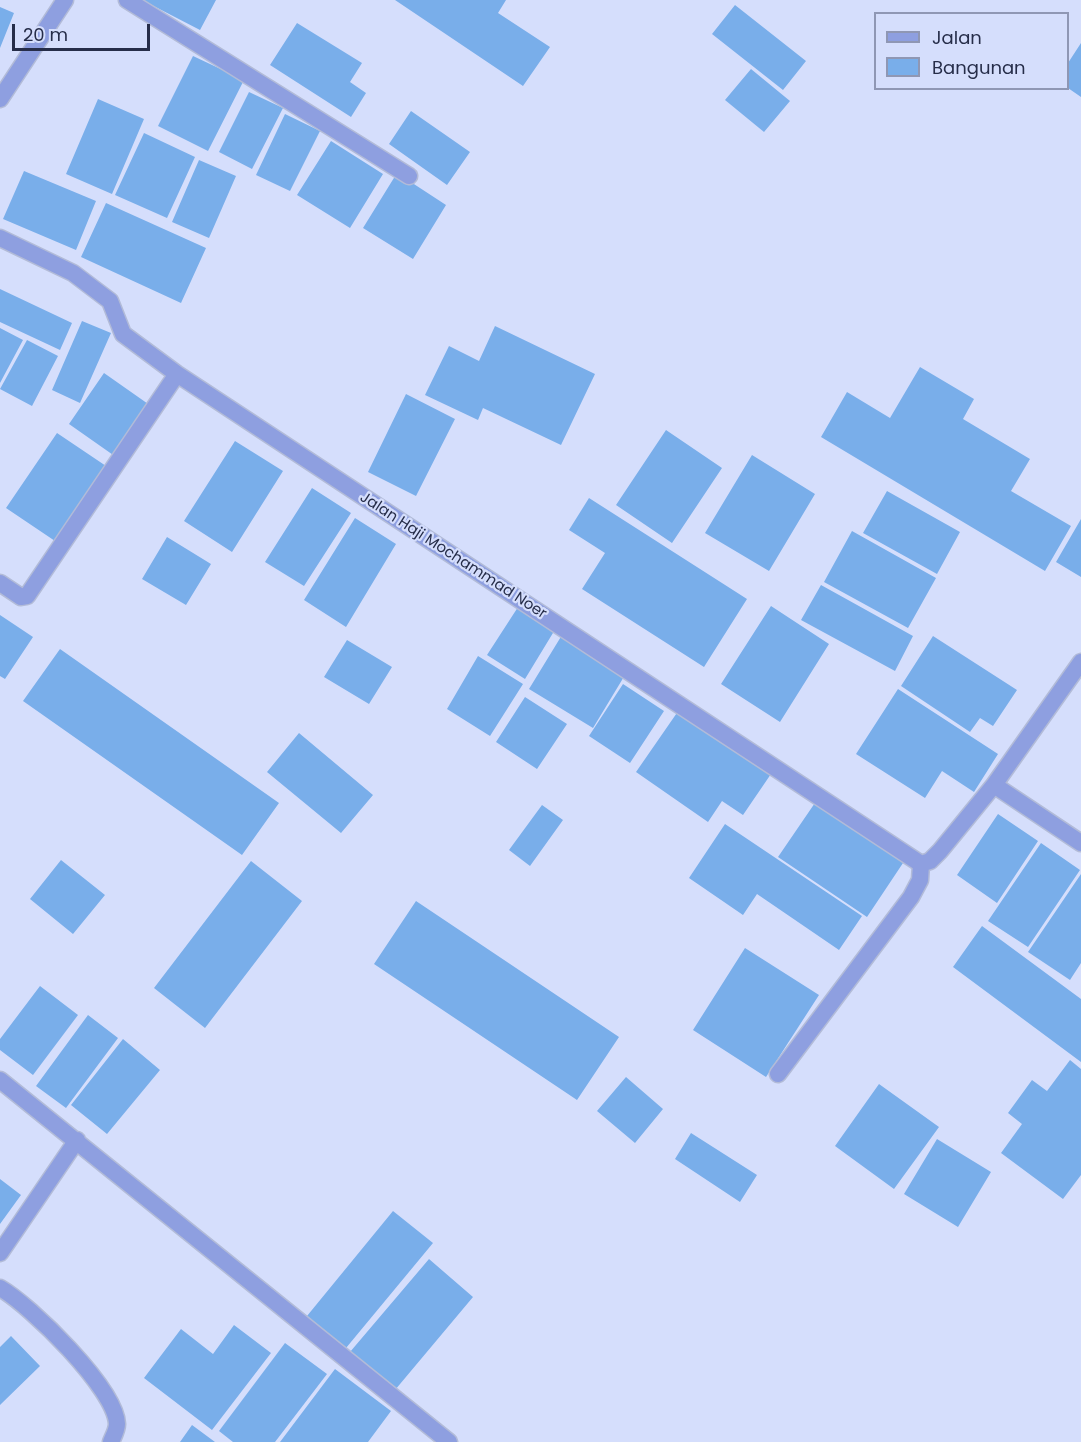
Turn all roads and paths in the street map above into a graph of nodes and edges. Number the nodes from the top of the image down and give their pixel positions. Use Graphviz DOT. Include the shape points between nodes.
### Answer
graph roads {
  1 [pos="65,0"];
  2 [pos="127,0"];
  3 [pos="0,99"];
  4 [pos="409,176"];
  5 [pos="0,238"];
  6 [pos="177,374"];
  7 [pos="0,583"];
  8 [pos="1081,662"];
  9 [pos="994,785"];
  10 [pos="1081,843"];
  11 [pos="921,864"];
  12 [pos="778,1074"];
  13 [pos="0,1080"];
  14 [pos="77,1140"];
  15 [pos="0,1253"];
  16 [pos="0,1287"];
  17 [pos="111,1442"];
  18 [pos="448,1442"];
  1 -- 3 [label="street"];
  2 -- 4 [label="street"];
  5 -- 6 [label="street, Jalan Haji Mochammad Noer" via="73,273 101,294 110,302 123,334"];
  6 -- 7 [label="street" via="27,596 21,597"];
  6 -- 11 [label="street, Jalan Haji Mochammad Noer"];
  8 -- 9 [label="street"];
  9 -- 10 [label="street"];
  9 -- 11 [label="street" via="940,851"];
  11 -- 12 [label="street" via="920,880 911,897"];
  13 -- 14 [label="street"];
  14 -- 15 [label="street"];
  14 -- 18 [label="street"];
  16 -- 17 [label="street" via="18,1298 60,1337 112,1405 117,1425"];
}
